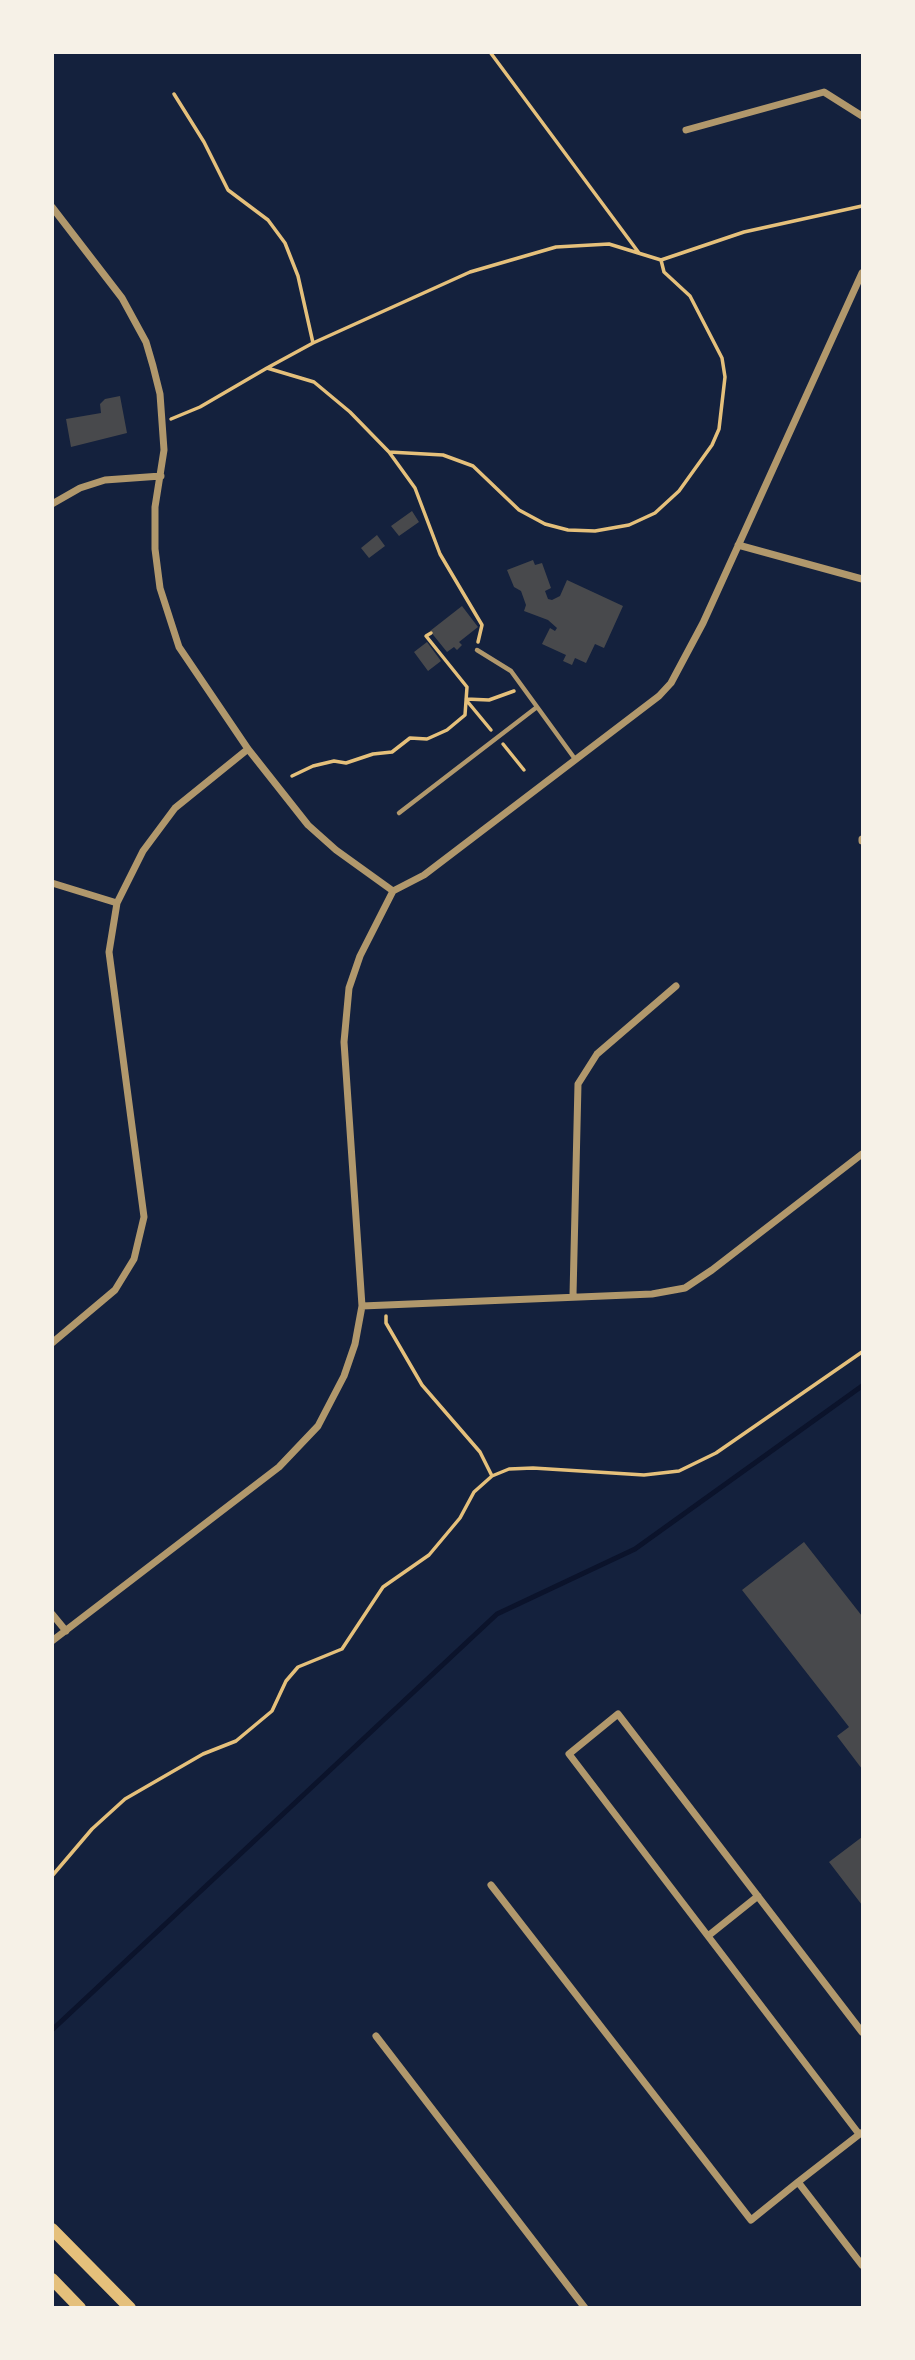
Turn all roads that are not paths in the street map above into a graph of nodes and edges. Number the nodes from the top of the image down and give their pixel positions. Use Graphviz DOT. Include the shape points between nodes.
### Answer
graph roads {
  1 [pos="863,116"];
  2 [pos="686,130"];
  3 [pos="52,207"];
  4 [pos="863,273"];
  5 [pos="161,476"];
  6 [pos="52,504"];
  7 [pos="738,545"];
  8 [pos="863,579"];
  9 [pos="477,649"];
  10 [pos="537,707"];
  11 [pos="248,749"];
  12 [pos="575,760"];
  13 [pos="399,813"];
  14 [pos="52,883"];
  15 [pos="393,891"];
  16 [pos="117,903"];
  17 [pos="676,986"];
  18 [pos="863,1154"];
  19 [pos="573,1295"];
  20 [pos="362,1306"];
  21 [pos="52,1343"];
  22 [pos="52,1614"];
  23 [pos="66,1631"];
  24 [pos="52,1641"];
  25 [pos="491,1885"];
  26 [pos="758,1896"];
  27 [pos="708,1936"];
  28 [pos="863,2032"];
  29 [pos="376,2036"];
  30 [pos="861,2133"];
  31 [pos="798,2182"];
  32 [pos="52,2229"];
  33 [pos="863,2265"];
  34 [pos="52,2279"];
  35 [pos="80,2308"];
  36 [pos="130,2308"];
  37 [pos="585,2308"];
  1 -- 2 [label="street" via="824,92"];
  3 -- 5 [label="street" via="134,318 153,366 163,422"];
  4 -- 7 [label="street"];
  5 -- 6 [label="street" via="105,480"];
  5 -- 11 [label="street" via="155,549 169,622 185,656"];
  7 -- 8 [label="street"];
  7 -- 12 [label="street" via="671,683"];
  9 -- 10 [label="lane" via="511,671"];
  10 -- 12 [label="lane"];
  10 -- 13 [label="lane"];
  11 -- 15 [label="street" via="308,824"];
  11 -- 16 [label="street" via="175,808 143,851"];
  12 -- 15 [label="street" via="424,875"];
  14 -- 16 [label="street"];
  15 -- 20 [label="street" via="360,956 345,1018"];
  16 -- 21 [label="street" via="109,952 144,1217 134,1259 115,1290"];
  17 -- 19 [label="street" via="597,1054 578,1084"];
  18 -- 19 [label="street" via="685,1287 652,1294"];
  19 -- 20 [label="street"];
  20 -- 23 [label="street" via="344,1376 318,1426 279,1467"];
  22 -- 23 [label="street"];
  23 -- 24 [label="street"];
  25 -- 31 [label="street" via="751,2220"];
  26 -- 27 [label="street"];
  26 -- 27 [label="street" via="618,1714 569,1754"];
  26 -- 28 [label="street"];
  27 -- 30 [label="street"];
  29 -- 37 [label="street"];
  30 -- 31 [label="street"];
  31 -- 33 [label="street"];
  32 -- 36 [label="main road"];
  34 -- 35 [label="main road"];
}
